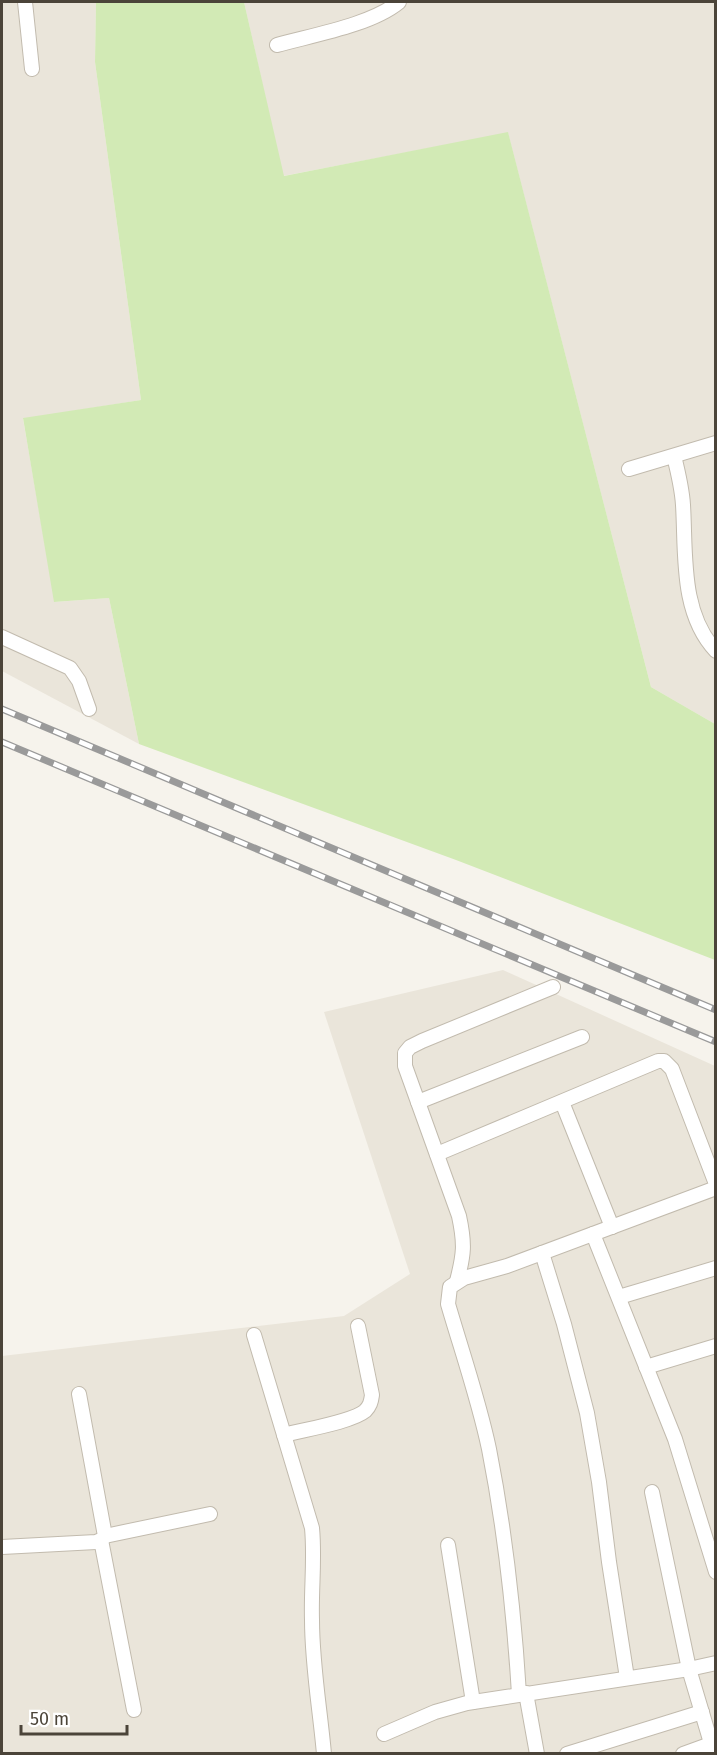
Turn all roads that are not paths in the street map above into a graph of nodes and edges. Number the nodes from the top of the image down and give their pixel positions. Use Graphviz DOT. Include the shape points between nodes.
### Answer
graph roads {
  1 [pos="25,2"];
  2 [pos="399,2"];
  3 [pos="277,45"];
  4 [pos="32,69"];
  5 [pos="716,443"];
  6 [pos="674,456"];
  7 [pos="629,469"];
  8 [pos="2,637"];
  9 [pos="716,651"];
  10 [pos="89,709"];
  11 [pos="553,987"];
  12 [pos="582,1038"];
  13 [pos="418,1102"];
  14 [pos="562,1102"];
  15 [pos="437,1154"];
  16 [pos="716,1186"];
  17 [pos="612,1227"];
  18 [pos="593,1234"];
  19 [pos="542,1253"];
  20 [pos="716,1268"];
  21 [pos="457,1281"];
  22 [pos="619,1297"];
  23 [pos="358,1326"];
  24 [pos="254,1335"];
  25 [pos="716,1346"];
  26 [pos="646,1367"];
  27 [pos="79,1394"];
  28 [pos="284,1435"];
  29 [pos="652,1492"];
  30 [pos="210,1514"];
  31 [pos="103,1538"];
  32 [pos="448,1545"];
  33 [pos="2,1547"];
  34 [pos="716,1572"];
  35 [pos="716,1663"];
  36 [pos="689,1669"];
  37 [pos="627,1678"];
  38 [pos="522,1694"];
  39 [pos="473,1702"];
  40 [pos="134,1710"];
  41 [pos="702,1712"];
  42 [pos="384,1734"];
  43 [pos="714,1745"];
  44 [pos="324,1754"];
  45 [pos="537,1754"];
  46 [pos="567,1754"];
  47 [pos="683,1754"];
  1 -- 4 [label="street"];
  2 -- 3 [label="street" via="362,21"];
  5 -- 6 [label="street"];
  6 -- 7 [label="street"];
  6 -- 9 [label="street" via="683,503 689,594 701,629"];
  8 -- 10 [label="street" via="70,668"];
  11 -- 13 [label="street" via="410,1047 404,1060"];
  12 -- 13 [label="street"];
  13 -- 15 [label="street"];
  14 -- 15 [label="street"];
  14 -- 16 [label="street" via="664,1061 672,1069"];
  14 -- 17 [label="street"];
  15 -- 21 [label="street" via="464,1238 464,1257"];
  16 -- 17 [label="street"];
  17 -- 18 [label="street"];
  18 -- 19 [label="street"];
  18 -- 22 [label="street"];
  19 -- 21 [label="street"];
  19 -- 37 [label="street" via="587,1413"];
  20 -- 22 [label="street"];
  21 -- 38 [label="street" via="450,1287 448,1304 488,1448 507,1559"];
  22 -- 26 [label="street"];
  23 -- 28 [label="street" via="371,1403 353,1417"];
  24 -- 28 [label="street"];
  25 -- 26 [label="street"];
  26 -- 34 [label="street" via="675,1438"];
  27 -- 31 [label="street"];
  28 -- 44 [label="street" via="312,1528 312,1637"];
  29 -- 36 [label="street"];
  30 -- 31 [label="street"];
  31 -- 33 [label="street"];
  31 -- 40 [label="street"];
  32 -- 39 [label="street"];
  35 -- 36 [label="street"];
  36 -- 37 [label="street"];
  36 -- 41 [label="street"];
  37 -- 38 [label="street"];
  38 -- 39 [label="street"];
  38 -- 45 [label="street"];
  39 -- 42 [label="street" via="435,1712"];
  41 -- 43 [label="street"];
  41 -- 46 [label="street"];
  43 -- 47 [label="street"];
}
